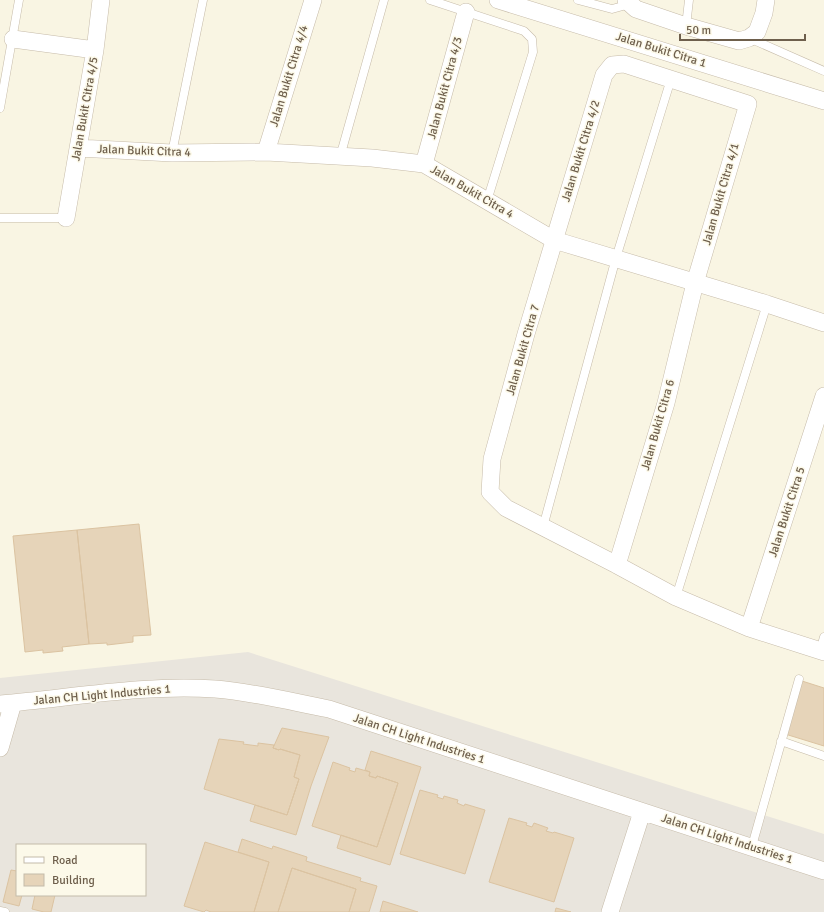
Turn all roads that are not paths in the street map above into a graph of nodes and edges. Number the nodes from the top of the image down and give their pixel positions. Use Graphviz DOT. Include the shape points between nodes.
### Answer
graph roads {
  1 [pos="20,0"];
  2 [pos="101,0"];
  3 [pos="203,0"];
  4 [pos="313,0"];
  5 [pos="384,0"];
  6 [pos="430,0"];
  7 [pos="498,0"];
  8 [pos="578,0"];
  9 [pos="689,0"];
  10 [pos="766,0"];
  11 [pos="628,2"];
  12 [pos="466,12"];
  13 [pos="686,26"];
  14 [pos="749,38"];
  15 [pos="13,39"];
  16 [pos="95,50"];
  17 [pos="824,70"];
  18 [pos="671,79"];
  19 [pos="824,101"];
  20 [pos="0,108"];
  21 [pos="78,148"];
  22 [pos="266,152"];
  23 [pos="172,153"];
  24 [pos="340,157"];
  25 [pos="424,164"];
  26 [pos="487,201"];
  27 [pos="0,218"];
  28 [pos="66,218"];
  29 [pos="554,240"];
  30 [pos="616,258"];
  31 [pos="695,283"];
  32 [pos="768,304"];
  33 [pos="824,323"];
  34 [pos="824,396"];
  35 [pos="543,527"];
  36 [pos="617,565"];
  37 [pos="676,597"];
  38 [pos="750,628"];
  39 [pos="823,647"];
  40 [pos="799,679"];
  41 [pos="7,704"];
  42 [pos="781,741"];
  43 [pos="0,748"];
  44 [pos="824,756"];
  45 [pos="642,812"];
  46 [pos="752,846"];
  47 [pos="824,870"];
  48 [pos="0,911"];
  49 [pos="5,912"];
  50 [pos="610,912"];
  1 -- 15 [label="lane"];
  2 -- 16 [label="street, Jalan Bukit Citra 4/5"];
  3 -- 23 [label="lane"];
  4 -- 22 [label="street, Jalan Bukit Citra 4/4"];
  5 -- 24 [label="lane"];
  6 -- 12 [label="lane"];
  7 -- 19 [label="street, Jalan Bukit Citra 1"];
  8 -- 11 [label="lane" via="612,9"];
  9 -- 13 [label="lane"];
  10 -- 14 [label="street" via="757,32"];
  11 -- 13 [label="street" via="636,9"];
  12 -- 25 [label="street, Jalan Bukit Citra 4/3"];
  12 -- 26 [label="lane" via="524,31 532,39 533,52"];
  13 -- 14 [label="street" via="740,41"];
  14 -- 17 [label="lane"];
  15 -- 16 [label="street"];
  15 -- 20 [label="lane"];
  16 -- 21 [label="street, Jalan Bukit Citra 4/5"];
  18 -- 29 [label="street, Jalan Bukit Citra 4/2" via="624,64 612,65 604,75"];
  18 -- 30 [label="lane"];
  18 -- 31 [label="street, Jalan Bukit Citra 4/1" via="748,104"];
  21 -- 23 [label="street, Jalan Bukit Citra 4"];
  21 -- 28 [label="street, Jalan Bukit Citra 4/5"];
  22 -- 23 [label="street, Jalan Bukit Citra 4"];
  22 -- 24 [label="street, Jalan Bukit Citra 4"];
  24 -- 25 [label="street, Jalan Bukit Citra 4"];
  25 -- 26 [label="street, Jalan Bukit Citra 4"];
  26 -- 29 [label="street, Jalan Bukit Citra 4"];
  27 -- 28 [label="lane"];
  29 -- 30 [label="street, Jalan Bukit Citra 4"];
  29 -- 35 [label="street, Jalan Bukit Citra 7" via="492,459 490,492 506,508"];
  30 -- 31 [label="street, Jalan Bukit Citra 4"];
  30 -- 35 [label="lane"];
  31 -- 32 [label="street, Jalan Bukit Citra 4"];
  31 -- 36 [label="street, Jalan Bukit Citra 6" via="666,403"];
  32 -- 33 [label="street, Jalan Bukit Citra 4"];
  32 -- 37 [label="lane"];
  34 -- 38 [label="street, Jalan Bukit Citra 5"];
  35 -- 36 [label="street, Jalan Bukit Citra 7"];
  36 -- 37 [label="street, Jalan Bukit Citra 7"];
  37 -- 38 [label="street, Jalan Bukit Citra 7"];
  38 -- 39 [label="street, Jalan Bukit Citra 7"];
  40 -- 42 [label="lane"];
  41 -- 43 [label="street"];
  41 -- 45 [label="street, Jalan CH Light Industries 1" via="151,689 216,690 258,696 329,710"];
  42 -- 44 [label="lane"];
  42 -- 46 [label="lane"];
  45 -- 46 [label="street, Jalan CH Light Industries 1"];
  45 -- 50 [label="street"];
  46 -- 47 [label="street, Jalan CH Light Industries 1"];
  48 -- 49 [label="lane"];
}
